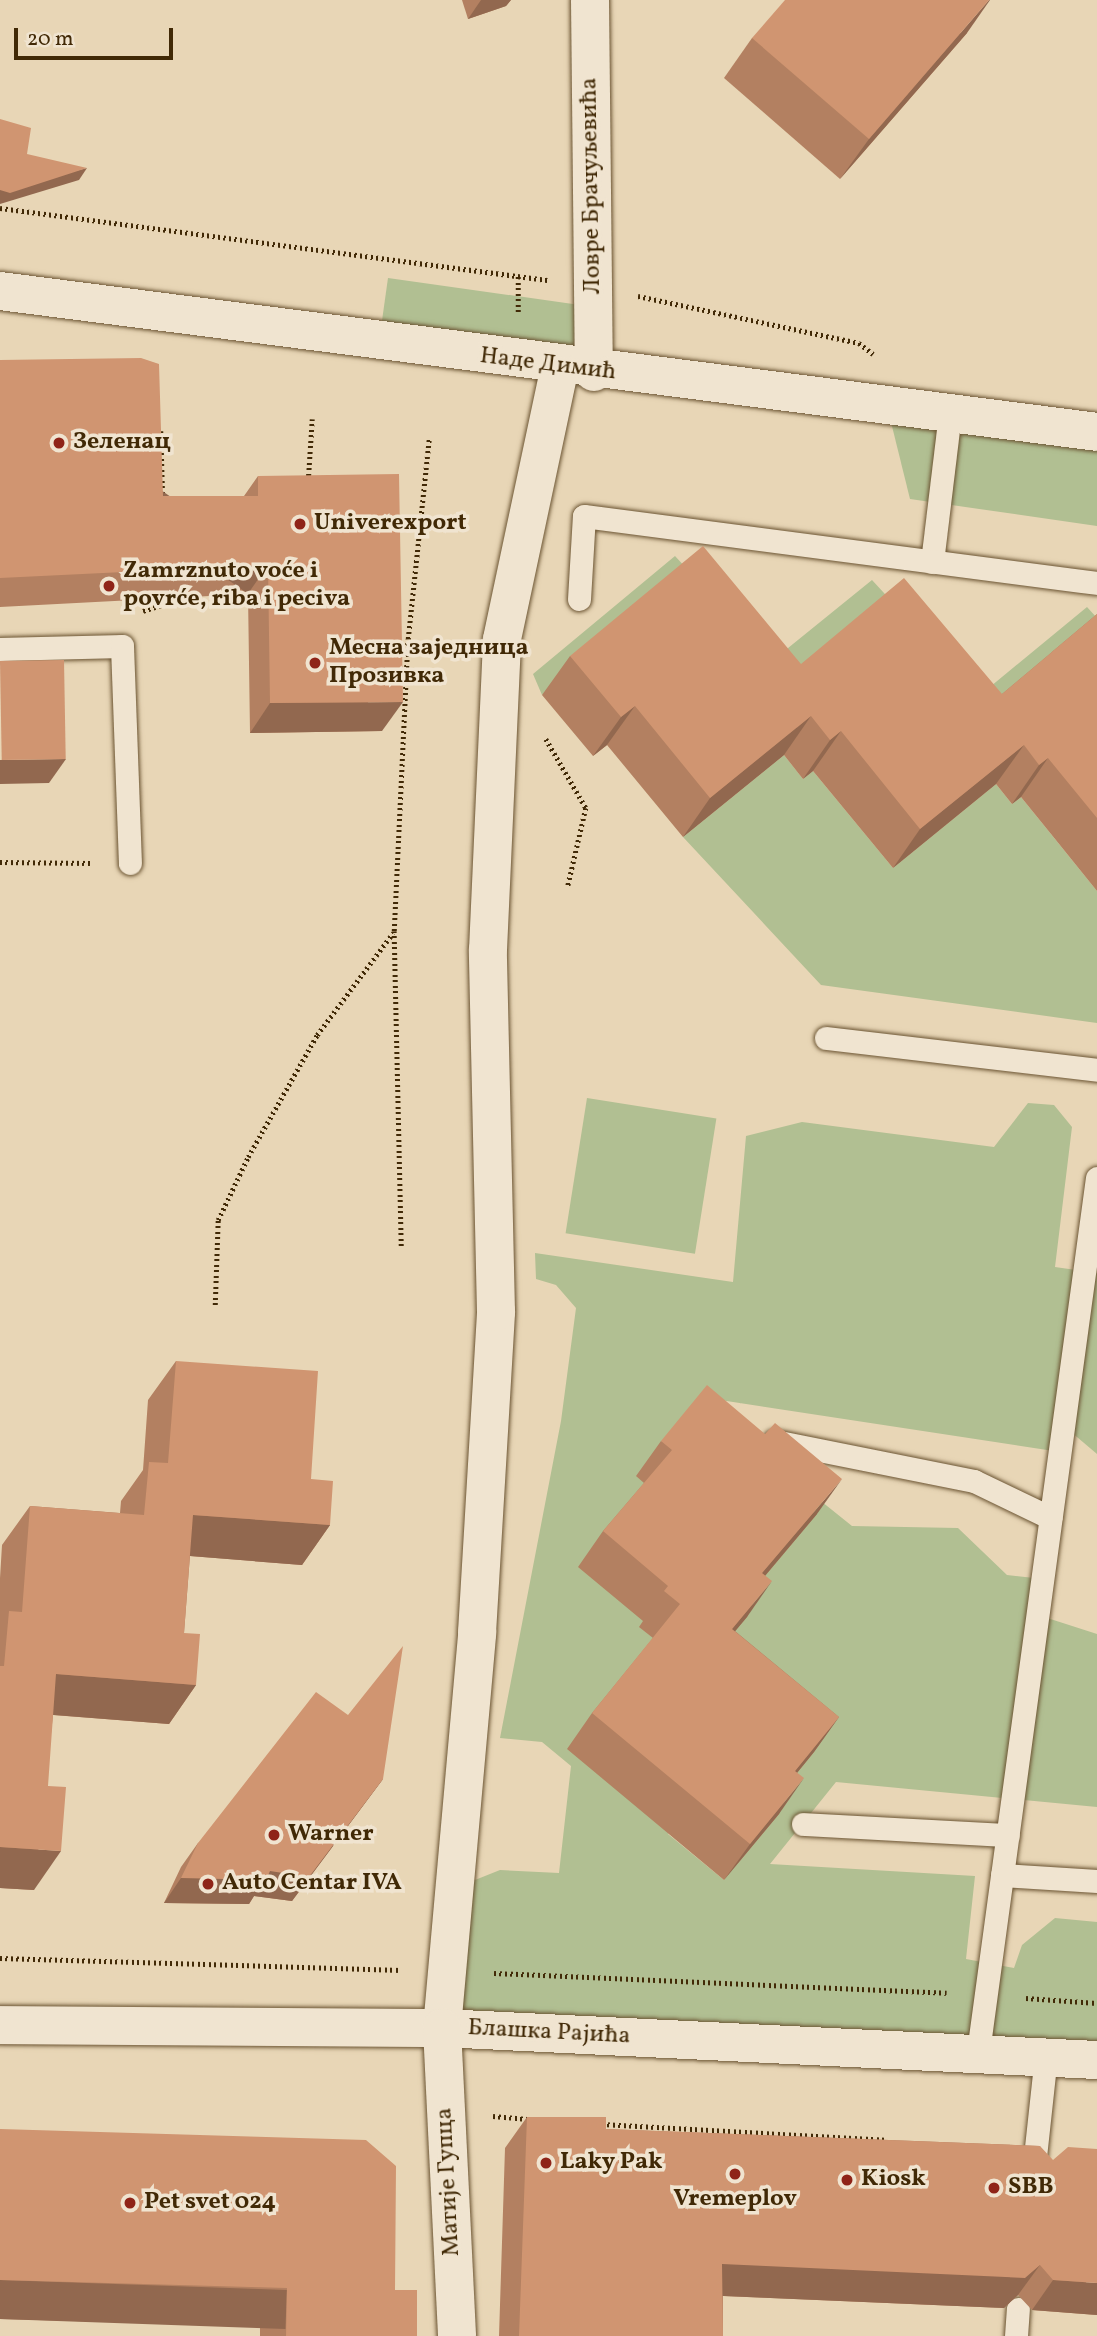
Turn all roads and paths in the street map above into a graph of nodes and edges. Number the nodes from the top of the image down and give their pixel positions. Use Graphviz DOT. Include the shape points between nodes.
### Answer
graph roads {
  1 [pos="590,0"];
  2 [pos="0,291"];
  3 [pos="577,369"];
  4 [pos="950,413"];
  5 [pos="312,419"];
  6 [pos="160,420"];
  7 [pos="1097,432"];
  8 [pos="429,439"];
  9 [pos="306,496"];
  10 [pos="153,497"];
  11 [pos="163,497"];
  12 [pos="177,497"];
  13 [pos="164,510"];
  14 [pos="932,562"];
  15 [pos="1097,583"];
  16 [pos="165,590"];
  17 [pos="579,599"];
  18 [pos="132,606"];
  19 [pos="0,649"];
  20 [pos="542,732"];
  21 [pos="0,862"];
  22 [pos="130,863"];
  23 [pos="568,886"];
  24 [pos="394,931"];
  25 [pos="826,1038"];
  26 [pos="1097,1070"];
  27 [pos="1097,1178"];
  28 [pos="1093,1239"];
  29 [pos="401,1246"];
  30 [pos="215,1305"];
  31 [pos="768,1440"];
  32 [pos="1051,1518"];
  33 [pos="803,1824"];
  34 [pos="1008,1835"];
  35 [pos="1002,1875"];
  36 [pos="1097,1881"];
  37 [pos="0,1958"];
  38 [pos="448,1971"];
  39 [pos="986,1995"];
  40 [pos="1097,2003"];
  41 [pos="0,2025"];
  42 [pos="442,2028"];
  43 [pos="978,2052"];
  44 [pos="1046,2056"];
  45 [pos="1097,2060"];
  46 [pos="445,2112"];
  47 [pos="543,2120"];
  48 [pos="597,2124"];
  49 [pos="899,2140"];
  50 [pos="1033,2177"];
  51 [pos="1018,2309"];
  52 [pos="457,2336"];
  53 [pos="1016,2336"];
  1 -- 3 [label="street, Ловре Брачуљевића"];
  2 -- 3 [label="street, Наде Димић"];
  3 -- 4 [label="street, Наде Димић"];
  3 -- 38 [label="street, Ловре Брачуљевића" via="502,639 488,950 496,1312"];
  4 -- 7 [label="street, Наде Димић"];
  4 -- 14 [label="lane"];
  5 -- 9 [label="path"];
  6 -- 11 [label="path"];
  8 -- 24 [label="path" via="408,639"];
  10 -- 11 [label="path"];
  11 -- 12 [label="path"];
  11 -- 13 [label="path"];
  14 -- 15 [label="lane"];
  14 -- 17 [label="lane" via="584,516"];
  16 -- 18 [label="path" via="165,604 147,613"];
  19 -- 22 [label="lane" via="122,646"];
  20 -- 23 [label="path" via="586,808"];
  21 -- 22 [label="path"];
  24 -- 29 [label="path"];
  24 -- 30 [label="path" via="317,1035 248,1157 218,1220"];
  25 -- 26 [label="lane"];
  27 -- 28 [label="lane"];
  28 -- 32 [label="lane"];
  31 -- 32 [label="lane" via="974,1481"];
  32 -- 34 [label="lane"];
  33 -- 34 [label="lane"];
  34 -- 35 [label="lane"];
  35 -- 36 [label="lane"];
  35 -- 39 [label="lane"];
  37 -- 38 [label="path"];
  38 -- 39 [label="path"];
  38 -- 42 [label="street, Матије Гупца"];
  39 -- 40 [label="path"];
  39 -- 43 [label="lane"];
  41 -- 42 [label="street, Блашка Рајића"];
  42 -- 43 [label="street, Блашка Рајића"];
  42 -- 46 [label="street, Матије Гупца"];
  43 -- 44 [label="street, Блашка Рајића"];
  44 -- 45 [label="street, Блашка Рајића"];
  44 -- 50 [label="lane"];
  46 -- 47 [label="path"];
  46 -- 52 [label="street, Матије Гупца"];
  48 -- 49 [label="path"];
  51 -- 53 [label="lane"];
}
